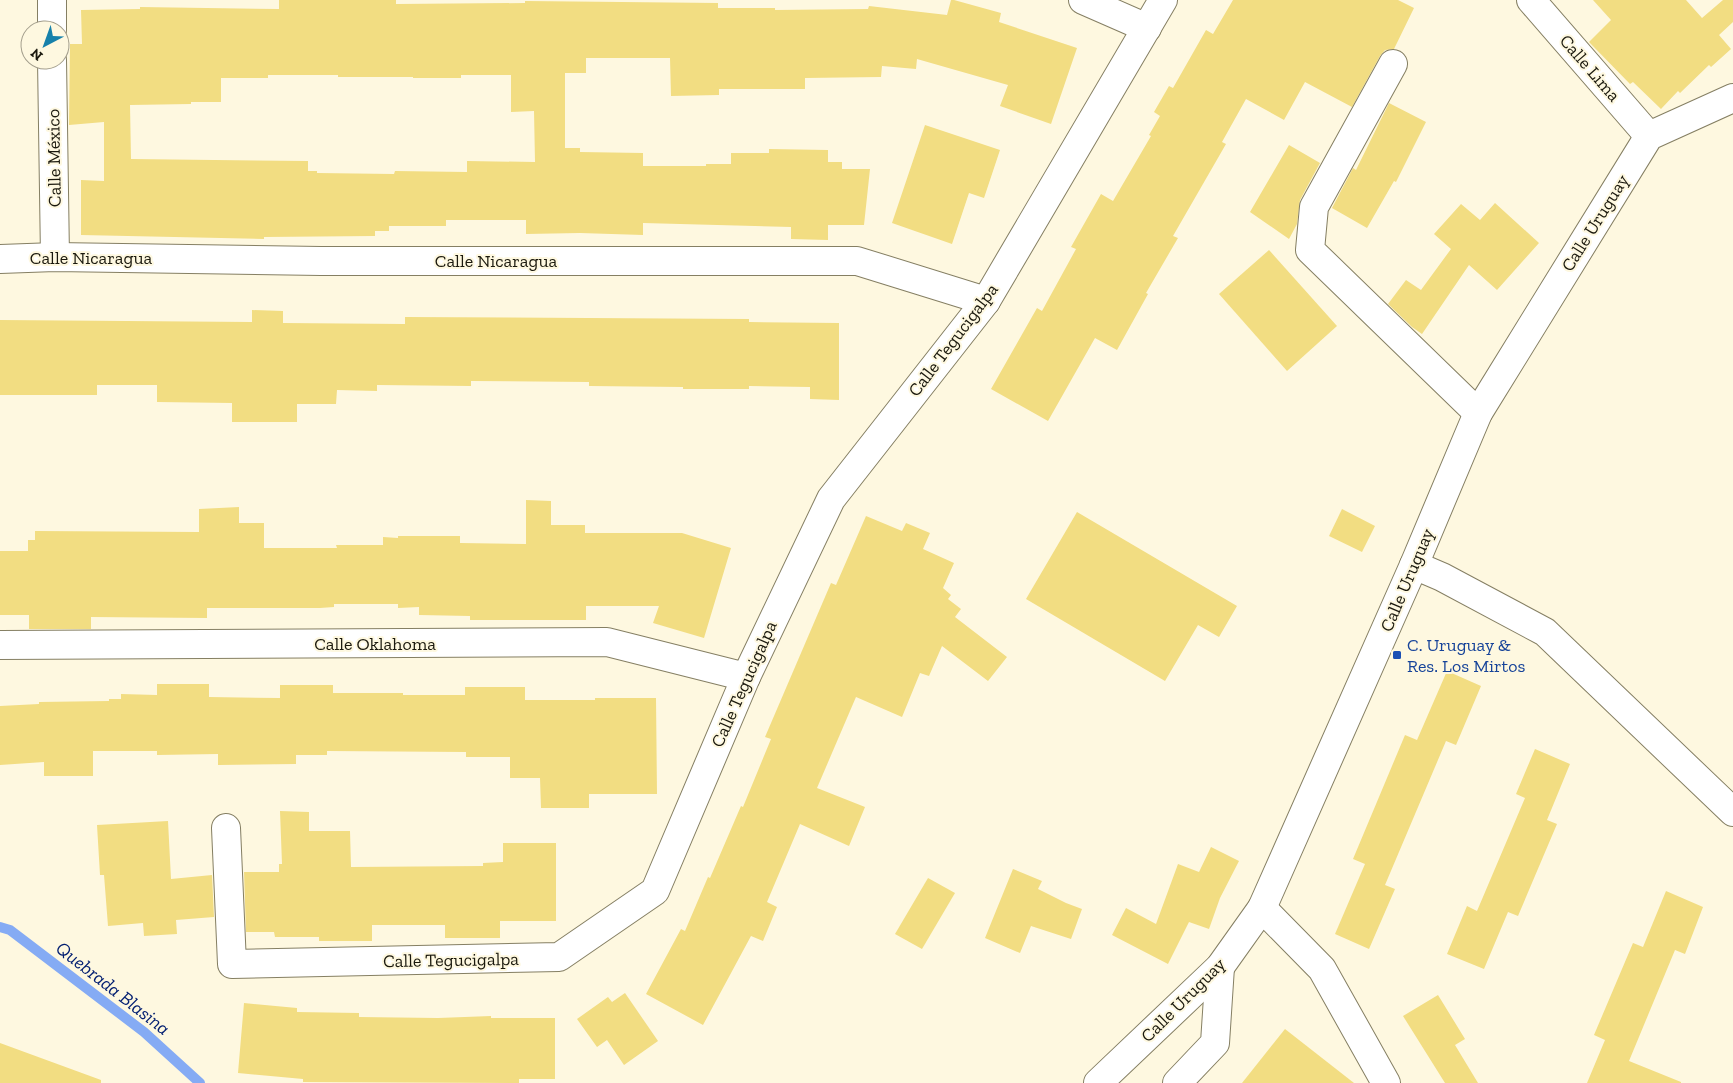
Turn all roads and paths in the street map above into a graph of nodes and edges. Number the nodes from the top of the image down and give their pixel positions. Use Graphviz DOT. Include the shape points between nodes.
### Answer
graph roads {
  1 [pos="52,0"];
  2 [pos="1083,0"];
  3 [pos="1163,0"];
  4 [pos="1531,0"];
  5 [pos="52,20"];
  6 [pos="1146,28"];
  7 [pos="1393,64"];
  8 [pos="52,70"];
  9 [pos="1733,98"];
  10 [pos="1649,136"];
  11 [pos="55,257"];
  12 [pos="0,259"];
  13 [pos="986,301"];
  14 [pos="1478,413"];
  15 [pos="1414,565"];
  16 [pos="0,645"];
  17 [pos="746,677"];
  18 [pos="1733,812"];
  19 [pos="226,828"];
  20 [pos="1262,908"];
  21 [pos="1220,967"];
  22 [pos="1098,1083"];
  23 [pos="1177,1083"];
  24 [pos="1386,1083"];
  1 -- 5 [label="street"];
  2 -- 6 [label="street"];
  3 -- 6 [label="street, Calle Tegucigalpa"];
  4 -- 10 [label="street, Calle Lima"];
  6 -- 13 [label="street, Calle Tegucigalpa"];
  7 -- 14 [label="street" via="1314,208 1310,250"];
  8 -- 11 [label="street, Calle México"];
  9 -- 10 [label="street"];
  10 -- 14 [label="street, Calle Uruguay"];
  11 -- 12 [label="street, Calle Nicaragua"];
  11 -- 13 [label="street, Calle Nicaragua" via="321,261 857,261"];
  13 -- 17 [label="street, Calle Tegucigalpa" via="831,499"];
  14 -- 15 [label="street, Calle Uruguay"];
  15 -- 18 [label="street" via="1545,632"];
  15 -- 20 [label="street, Calle Uruguay"];
  16 -- 17 [label="street, Calle Oklahoma" via="607,642"];
  17 -- 19 [label="street, Calle Tegucigalpa" via="655,891 559,957 232,964"];
  20 -- 21 [label="street, Calle Uruguay"];
  20 -- 24 [label="street" via="1322,969"];
  21 -- 22 [label="street, Calle Uruguay"];
  21 -- 23 [label="street" via="1215,1043"];
}
